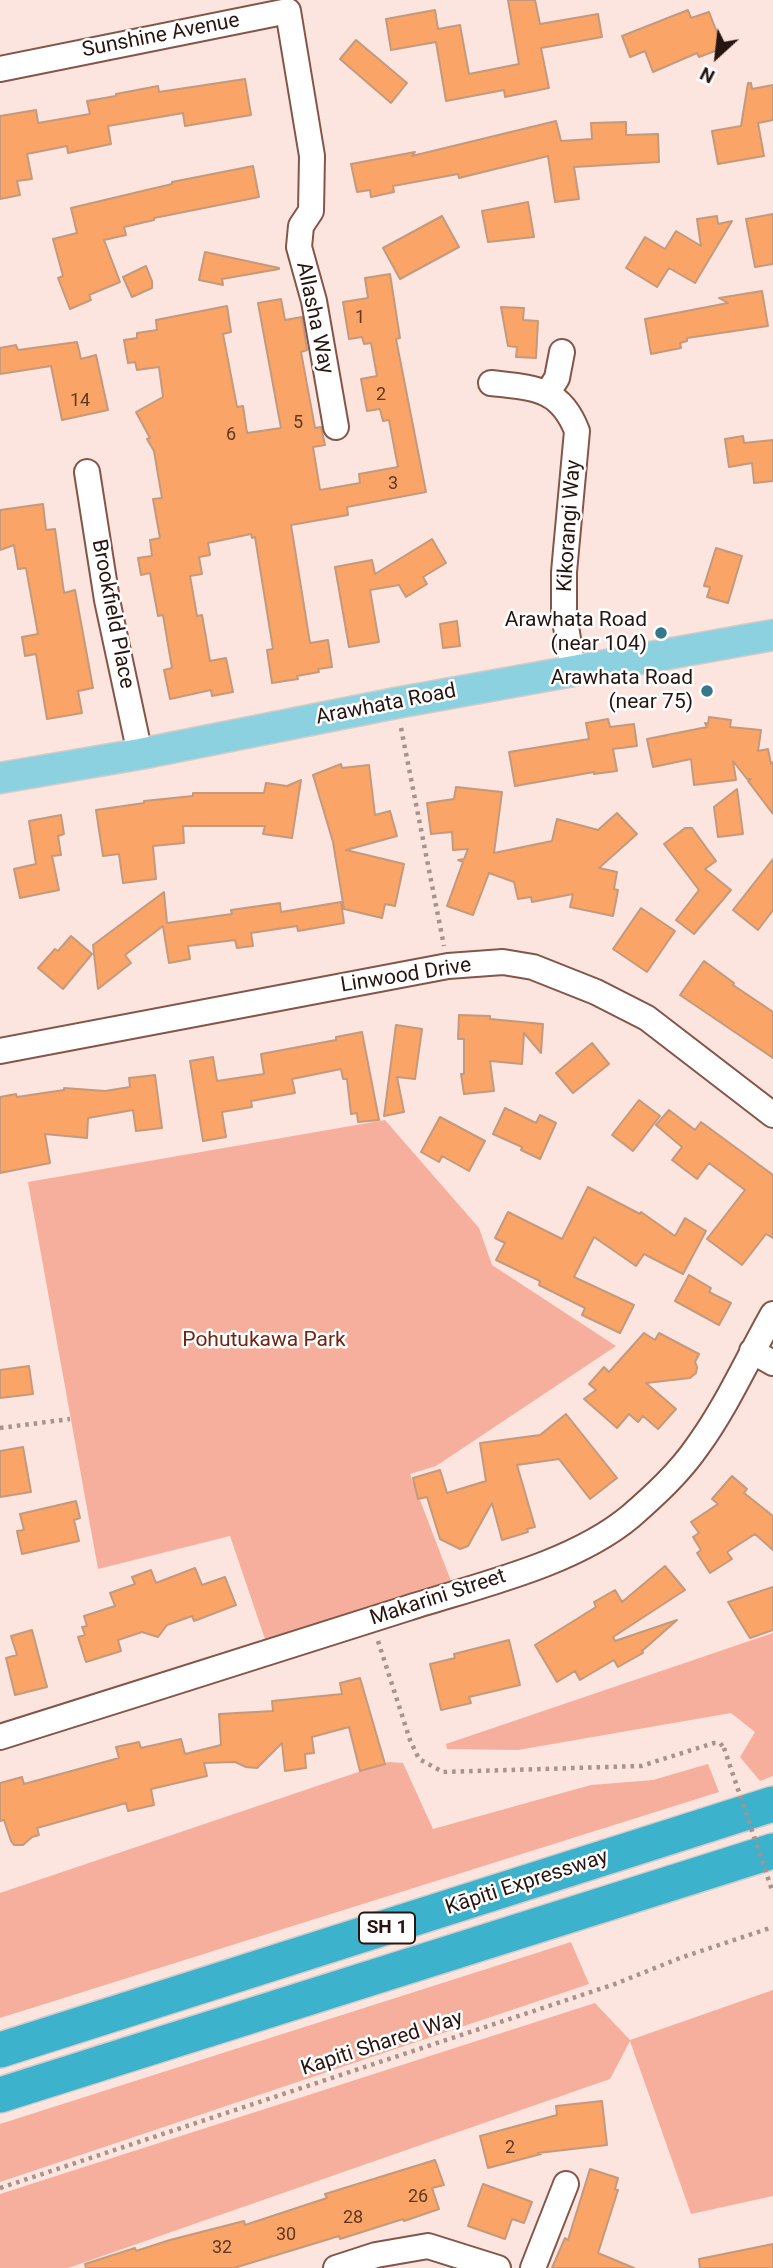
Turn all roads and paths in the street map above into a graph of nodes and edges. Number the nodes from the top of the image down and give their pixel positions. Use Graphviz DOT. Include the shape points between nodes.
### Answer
graph roads {
  1 [pos="0,69"];
  2 [pos="311,211"];
  3 [pos="562,352"];
  4 [pos="491,383"];
  5 [pos="547,394"];
  6 [pos="335,428"];
  7 [pos="87,472"];
  8 [pos="773,635"];
  9 [pos="573,670"];
  10 [pos="396,703"];
  11 [pos="140,754"];
  12 [pos="0,778"];
  13 [pos="448,966"];
  14 [pos="0,1051"];
  15 [pos="773,1115"];
  16 [pos="773,1314"];
  17 [pos="762,1357"];
  18 [pos="71,1419"];
  19 [pos="0,1428"];
  20 [pos="372,1619"];
  21 [pos="0,1737"];
  22 [pos="773,1804"];
  23 [pos="773,1851"];
  24 [pos="773,1893"];
  25 [pos="773,1927"];
  26 [pos="0,2050"];
  27 [pos="0,2095"];
  28 [pos="566,2184"];
  29 [pos="0,2188"];
  30 [pos="336,2268"];
  31 [pos="498,2268"];
  32 [pos="533,2268"];
  1 -- 2 [label="street, Sunshine Avenue" via="288,11 312,156"];
  2 -- 6 [label="street, Allasha Way" via="302,226 299,247 314,301"];
  3 -- 5 [label="street" via="557,378"];
  4 -- 5 [label="street, Kikorangi Way"];
  5 -- 9 [label="street, Kikorangi Way" via="561,402 577,431 564,572 564,614"];
  7 -- 11 [label="street, Brookfield Place" via="107,600"];
  8 -- 9 [label="main road, Arawhata Road"];
  9 -- 10 [label="main road, Arawhata Road"];
  10 -- 11 [label="main road, Arawhata Road"];
  10 -- 13 [label="path"];
  11 -- 12 [label="main road, Arawhata Road"];
  13 -- 14 [label="street, Linwood Drive"];
  13 -- 15 [label="street, Linwood Drive" via="503,962 533,967 596,992 647,1018"];
  16 -- 17 [label="street, Makarini Street"];
  17 -- 20 [label="street, Makarini Street" via="686,1461 605,1535 547,1563"];
  18 -- 19 [label="path"];
  20 -- 21 [label="street, Makarini Street"];
  20 -- 24 [label="path, bridge" via="410,1740 419,1759 443,1772 641,1766 720,1743"];
  22 -- 26 [label="highway, Kāpiti Expressway / SH 1"];
  23 -- 27 [label="highway, SH 1"];
  25 -- 29 [label="path, Kapiti Shared Way"];
  28 -- 32 [label="street"];
  30 -- 31 [label="street" via="428,2246"];
}
